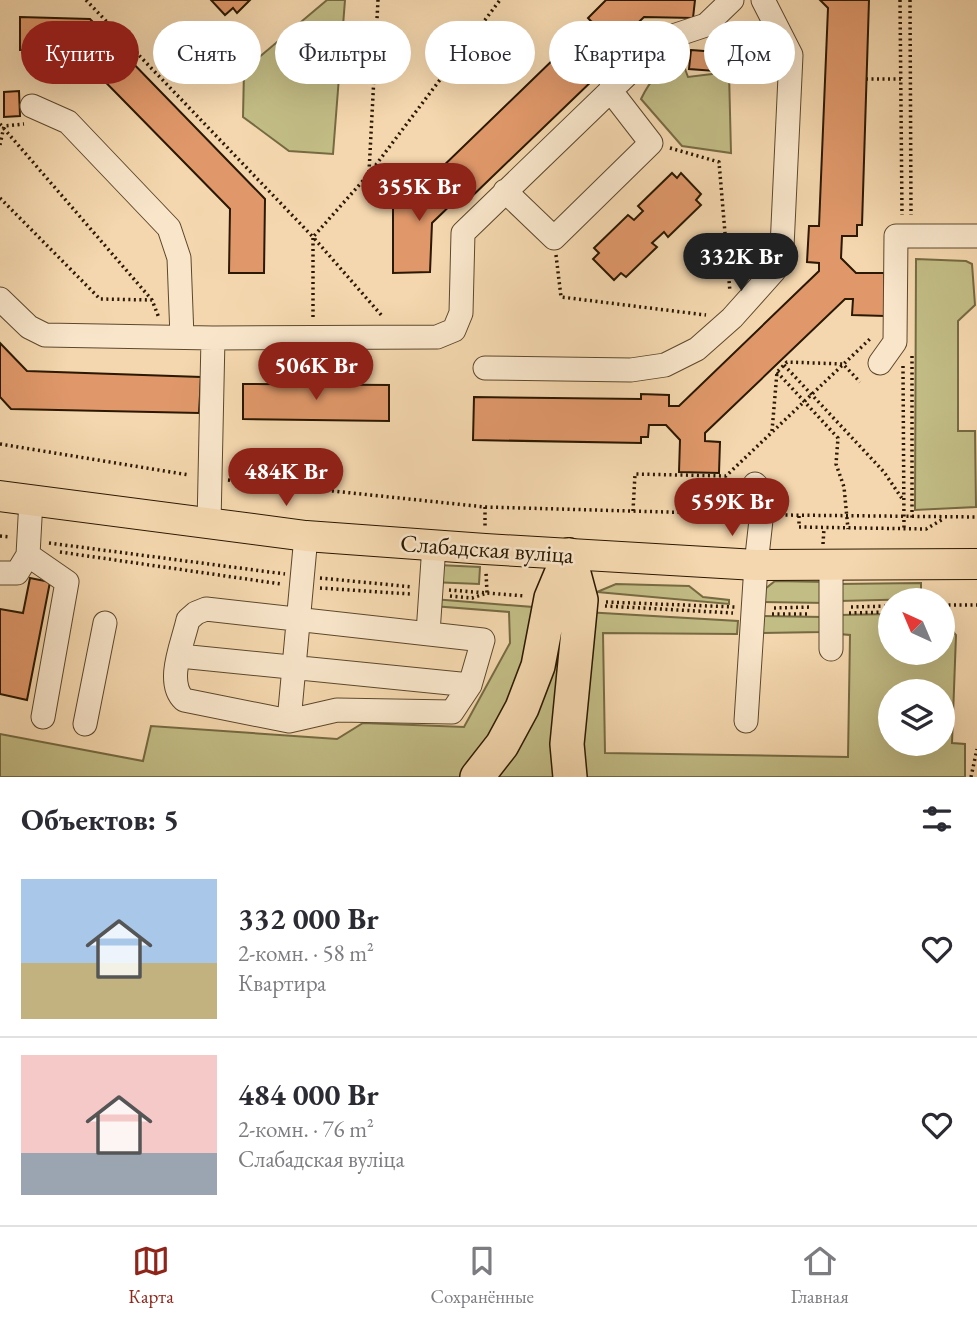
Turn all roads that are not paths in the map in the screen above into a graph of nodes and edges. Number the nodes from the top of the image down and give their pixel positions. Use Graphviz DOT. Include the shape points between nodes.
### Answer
graph roads {
  1 [pos="732,0"];
  2 [pos="763,0"];
  3 [pos="610,90"];
  4 [pos="31,115"];
  5 [pos="505,191"];
  6 [pos="977,236"];
  7 [pos="0,299"];
  8 [pos="174,337"];
  9 [pos="213,338"];
  10 [pos="880,363"];
  11 [pos="485,368"];
  12 [pos="755,484"];
  13 [pos="0,496"];
  14 [pos="31,500"];
  15 [pos="209,524"];
  16 [pos="306,536"];
  17 [pos="434,545"];
  18 [pos="28,547"];
  19 [pos="569,555"];
  20 [pos="831,564"];
  21 [pos="977,564"];
  22 [pos="756,565"];
  23 [pos="0,573"];
  24 [pos="298,618"];
  25 [pos="105,623"];
  26 [pos="428,633"];
  27 [pos="831,649"];
  28 [pos="180,656"];
  29 [pos="294,668"];
  30 [pos="470,685"];
  31 [pos="43,717"];
  32 [pos="289,721"];
  33 [pos="746,721"];
  34 [pos="85,724"];
  35 [pos="477,777"];
  36 [pos="570,777"];
  1 -- 3 [label="lane" via="706,25 664,39"];
  2 -- 11 [label="lane" via="791,55 782,247 774,271 697,349 664,365 631,370"];
  3 -- 5 [label="lane"];
  3 -- 5 [label="lane" via="651,143 554,238"];
  4 -- 8 [label="lane" via="68,122 169,228 179,258"];
  5 -- 9 [label="lane" via="463,233 461,313 454,330 437,337"];
  6 -- 10 [label="lane" via="896,236 895,342"];
  7 -- 8 [label="lane" via="29,327 45,335"];
  8 -- 9 [label="lane"];
  9 -- 15 [label="lane"];
  12 -- 22 [label="lane" via="764,493"];
  13 -- 14 [label="main road, Слабадская вуліца"];
  14 -- 15 [label="main road, Слабадская вуліца"];
  14 -- 18 [label="lane"];
  15 -- 16 [label="main road, Слабадская вуліца"];
  16 -- 17 [label="main road, Слабадская вуліца"];
  16 -- 24 [label="lane"];
  17 -- 19 [label="main road, Слабадская вуліца"];
  17 -- 26 [label="lane"];
  18 -- 23 [label="lane" via="18,573"];
  18 -- 31 [label="lane" via="67,582"];
  19 -- 22 [label="main road, Слабадская вуліца"];
  19 -- 35 [label="highway" via="551,598 538,666 522,708"];
  19 -- 36 [label="highway" via="581,600 567,744"];
  20 -- 21 [label="main road, Слабадская вуліца"];
  20 -- 22 [label="main road, Слабадская вуліца"];
  20 -- 27 [label="lane"];
  22 -- 33 [label="lane"];
  24 -- 26 [label="lane"];
  24 -- 28 [label="lane" via="206,609 188,620"];
  24 -- 29 [label="lane"];
  25 -- 34 [label="lane"];
  26 -- 30 [label="lane" via="483,640"];
  28 -- 29 [label="lane"];
  28 -- 32 [label="lane" via="174,684 184,700"];
  29 -- 30 [label="lane"];
  29 -- 32 [label="lane"];
  30 -- 32 [label="lane" via="452,712 337,710"];
}
